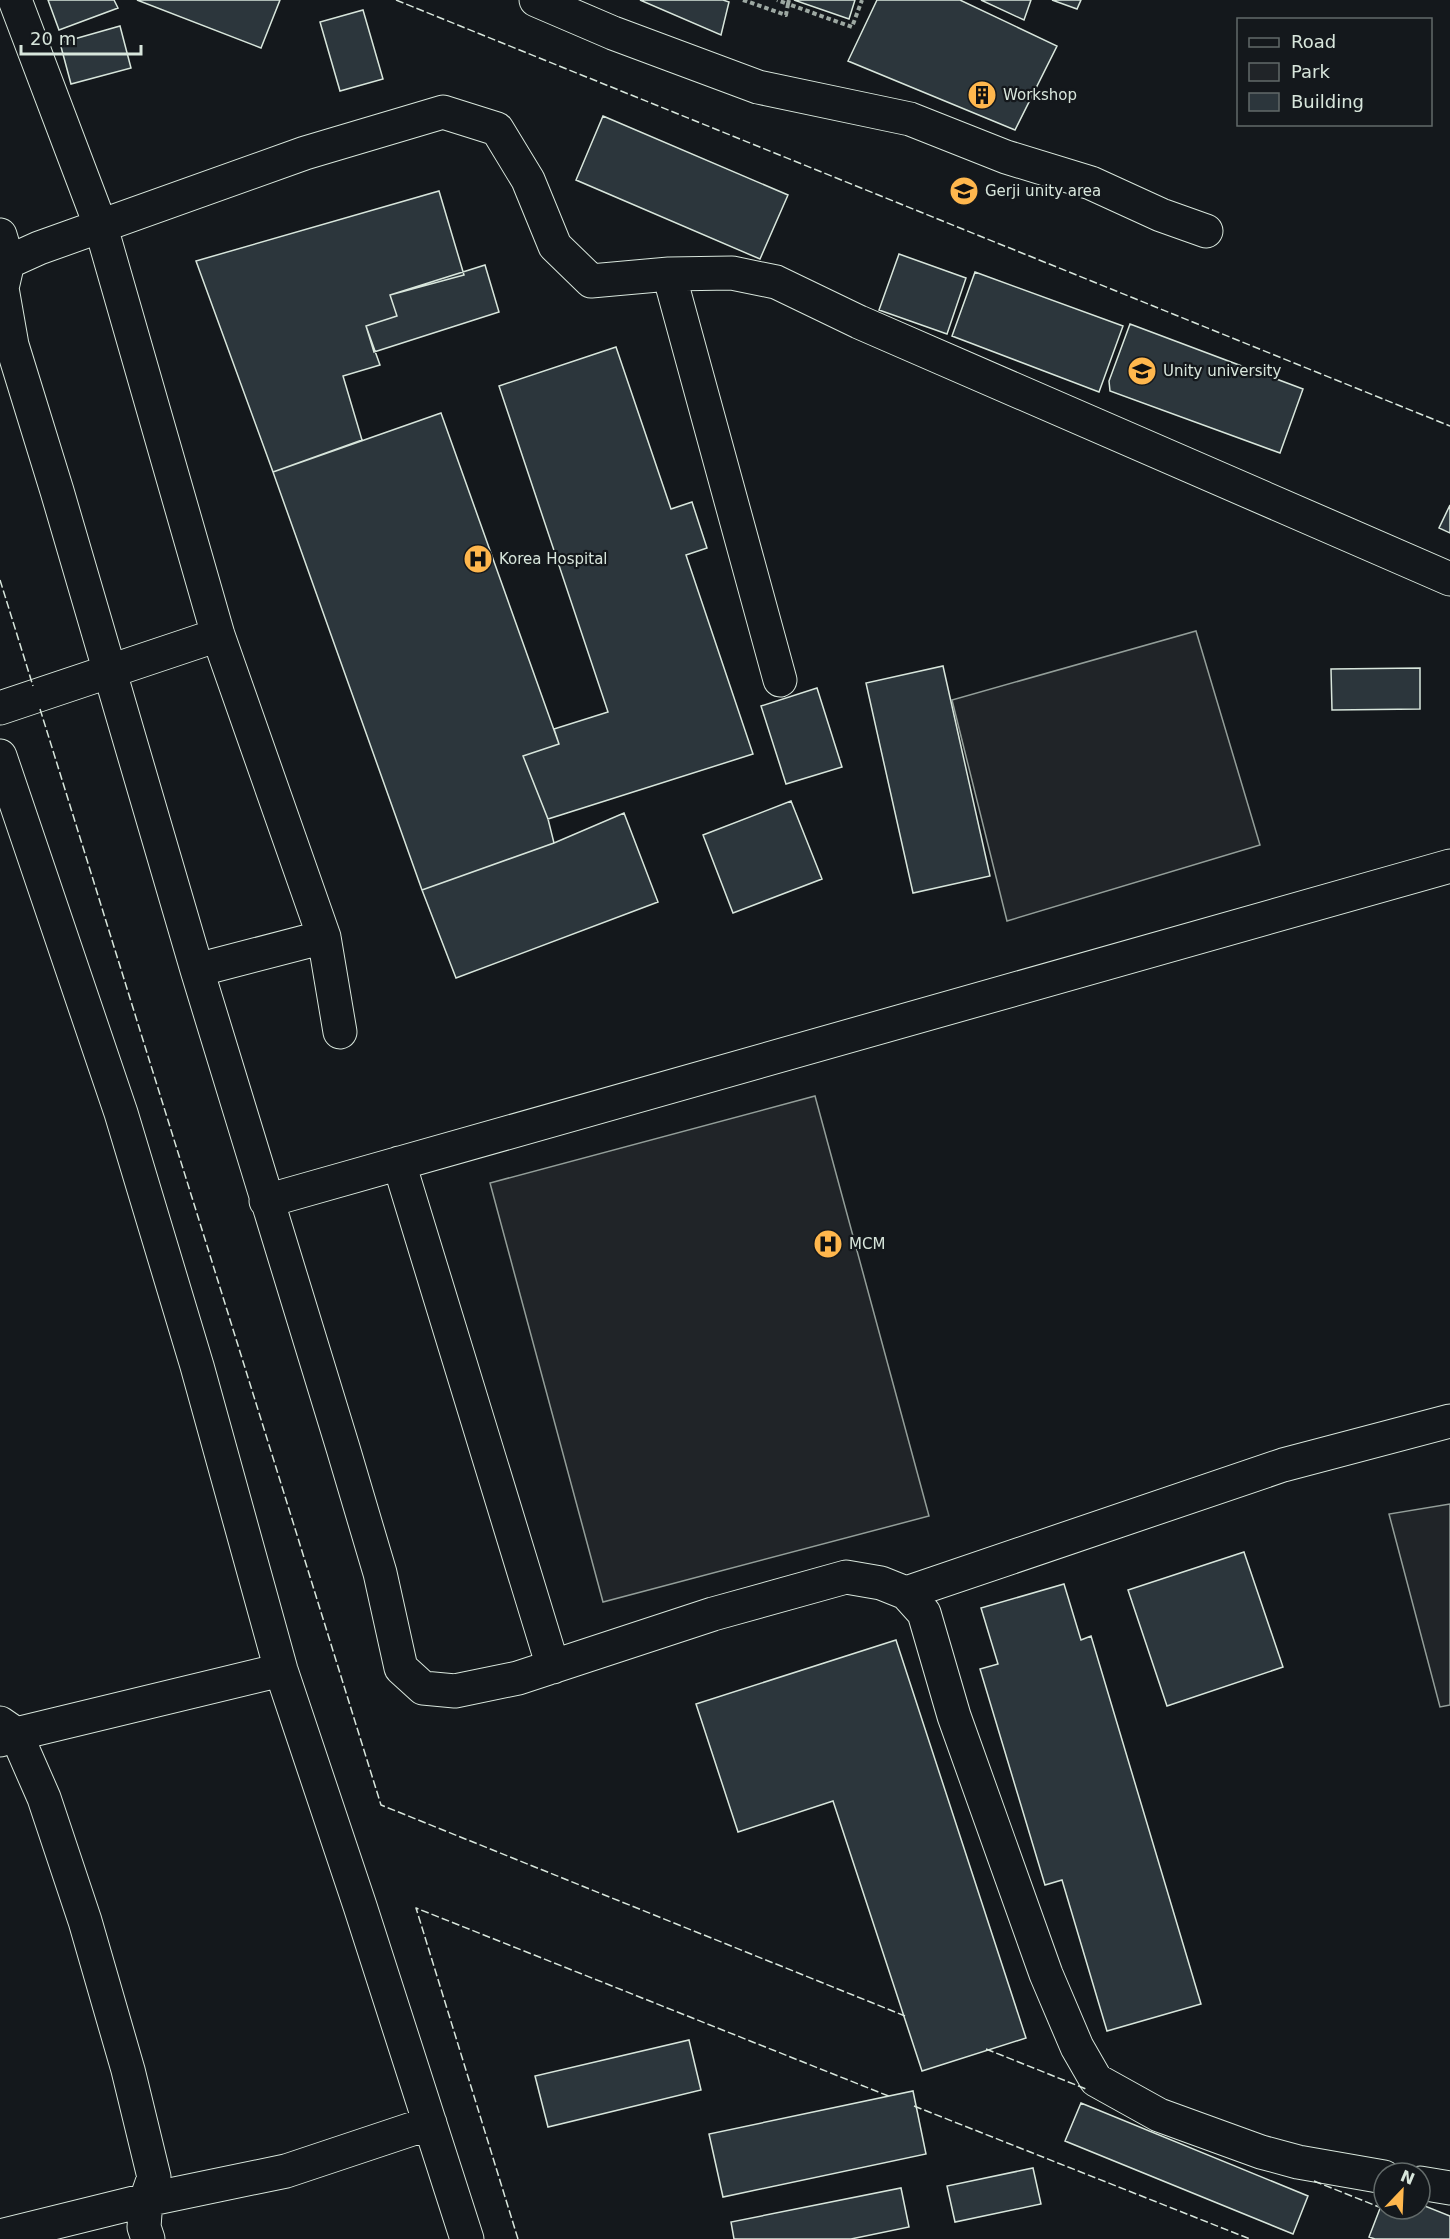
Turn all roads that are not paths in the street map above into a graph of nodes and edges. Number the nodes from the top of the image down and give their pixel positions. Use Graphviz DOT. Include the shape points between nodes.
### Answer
graph roads {
  1 [pos="15,0"];
  2 [pos="536,0"];
  3 [pos="101,227"];
  4 [pos="1206,231"];
  5 [pos="4,249"];
  6 [pos="669,273"];
  7 [pos="1450,579"];
  8 [pos="218,635"];
  9 [pos="109,673"];
  10 [pos="780,680"];
  11 [pos="0,708"];
  12 [pos="0,756"];
  13 [pos="1450,866"];
  14 [pos="324,937"];
  15 [pos="196,970"];
  16 [pos="340,1032"];
  17 [pos="399,1162"];
  18 [pos="266,1201"];
  19 [pos="1450,1421"];
  20 [pos="906,1593"];
  21 [pos="553,1667"];
  22 [pos="281,1670"];
  23 [pos="5,1733"];
  24 [pos="430,2123"];
  25 [pos="1372,2175"];
  26 [pos="1432,2185"];
  27 [pos="1450,2188"];
  28 [pos="146,2200"];
  29 [pos="0,2236"];
  30 [pos="148,2239"];
  31 [pos="467,2239"];
  1 -- 3 [label="street"];
  2 -- 4 [label="street" via="758,87 910,120 1006,157 1091,183"];
  3 -- 5 [label="street" via="39,248"];
  3 -- 6 [label="street" via="305,153 443,112 497,129 528,180 555,246 591,281"];
  3 -- 8 [label="street"];
  5 -- 9 [label="street" via="2,288 12,345"];
  6 -- 7 [label="street" via="732,273 776,282"];
  6 -- 10 [label="street"];
  8 -- 9 [label="street"];
  8 -- 14 [label="street"];
  9 -- 11 [label="street"];
  9 -- 15 [label="street"];
  12 -- 22 [label="street" via="121,1113"];
  13 -- 17 [label="street"];
  14 -- 15 [label="street"];
  14 -- 16 [label="street"];
  15 -- 18 [label="street"];
  17 -- 18 [label="street"];
  17 -- 21 [label="street"];
  18 -- 21 [label="street" via="370,1539 402,1668 423,1688 455,1691"];
  19 -- 20 [label="street" via="1283,1465"];
  20 -- 21 [label="street" via="881,1583 846,1577 713,1614"];
  20 -- 25 [label="street" via="924,1614 954,1716 1046,1974 1077,2047 1096,2080 1159,2115 1260,2152"];
  22 -- 23 [label="street"];
  22 -- 24 [label="street"];
  23 -- 28 [label="street" via="44,1798 85,1921 154,2177"];
  24 -- 28 [label="street" via="286,2171"];
  24 -- 31 [label="street"];
  26 -- 27 [label="street"];
  28 -- 29 [label="street"];
  28 -- 30 [label="street" via="144,2227"];
}
